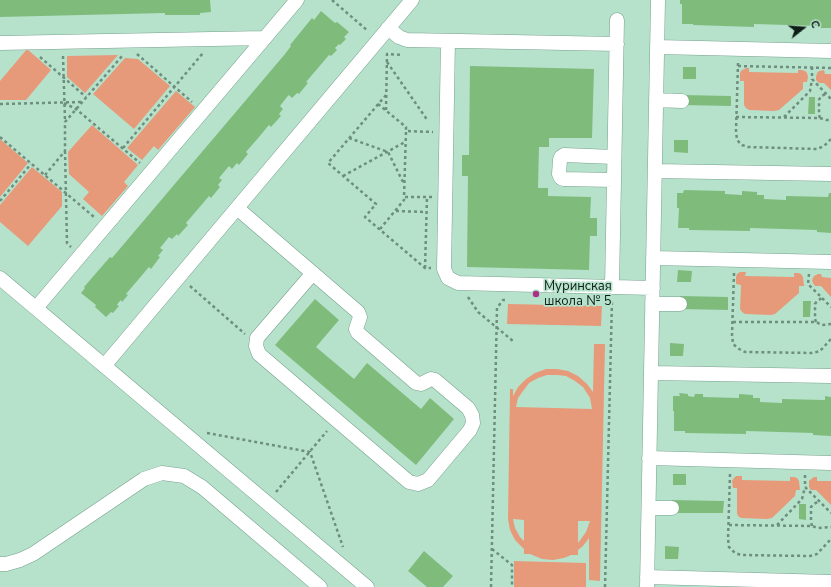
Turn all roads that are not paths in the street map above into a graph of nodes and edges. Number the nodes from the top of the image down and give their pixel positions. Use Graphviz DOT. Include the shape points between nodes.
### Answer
graph roads {
  1 [pos="297,0"];
  2 [pos="412,0"];
  3 [pos="658,0"];
  4 [pos="617,20"];
  5 [pos="388,28"];
  6 [pos="265,38"];
  7 [pos="448,41"];
  8 [pos="0,43"];
  9 [pos="617,44"];
  10 [pos="657,47"];
  11 [pos="831,52"];
  12 [pos="656,100"];
  13 [pos="682,101"];
  14 [pos="614,157"];
  15 [pos="654,171"];
  16 [pos="831,174"];
  17 [pos="614,180"];
  18 [pos="237,208"];
  19 [pos="653,258"];
  20 [pos="831,262"];
  21 [pos="313,273"];
  22 [pos="0,278"];
  23 [pos="612,287"];
  24 [pos="653,288"];
  25 [pos="652,304"];
  26 [pos="680,304"];
  27 [pos="36,308"];
  28 [pos="104,366"];
  29 [pos="651,373"];
  30 [pos="831,376"];
  31 [pos="649,458"];
  32 [pos="831,463"];
  33 [pos="649,508"];
  34 [pos="672,508"];
  35 [pos="0,564"];
  36 [pos="647,582"];
  37 [pos="831,582"];
  38 [pos="320,587"];
  39 [pos="367,587"];
  1 -- 6 [label="lane"];
  2 -- 5 [label="lane"];
  3 -- 10 [label="lane"];
  4 -- 9 [label="lane"];
  5 -- 7 [label="lane" via="407,40"];
  5 -- 18 [label="lane"];
  6 -- 8 [label="lane" via="215,39 125,47 63,42"];
  6 -- 27 [label="lane"];
  7 -- 9 [label="lane"];
  7 -- 23 [label="lane" via="444,269 448,278 458,283"];
  9 -- 14 [label="lane"];
  10 -- 11 [label="lane"];
  10 -- 12 [label="lane"];
  12 -- 13 [label="lane"];
  12 -- 15 [label="lane"];
  14 -- 17 [label="lane"];
  14 -- 17 [label="lane" via="564,155 560,160 559,174 564,179"];
  15 -- 16 [label="lane"];
  15 -- 19 [label="lane"];
  17 -- 23 [label="lane"];
  18 -- 21 [label="lane"];
  18 -- 28 [label="lane"];
  19 -- 20 [label="lane"];
  19 -- 24 [label="lane"];
  21 -- 21 [label="lane" via="358,312 358,333 416,383 435,380 468,408 472,415 473,423 470,430 428,480 418,484 409,482 259,354 257,338"];
  22 -- 27 [label="lane"];
  23 -- 24 [label="lane"];
  24 -- 25 [label="lane"];
  25 -- 26 [label="lane"];
  25 -- 29 [label="lane"];
  27 -- 28 [label="lane"];
  28 -- 39 [label="lane"];
  29 -- 30 [label="lane"];
  29 -- 31 [label="lane"];
  31 -- 32 [label="lane"];
  31 -- 33 [label="lane"];
  33 -- 34 [label="lane"];
  33 -- 36 [label="lane"];
  35 -- 38 [label="lane" via="33,554 144,479 162,473 184,476 202,487"];
  36 -- 37 [label="lane"];
}
